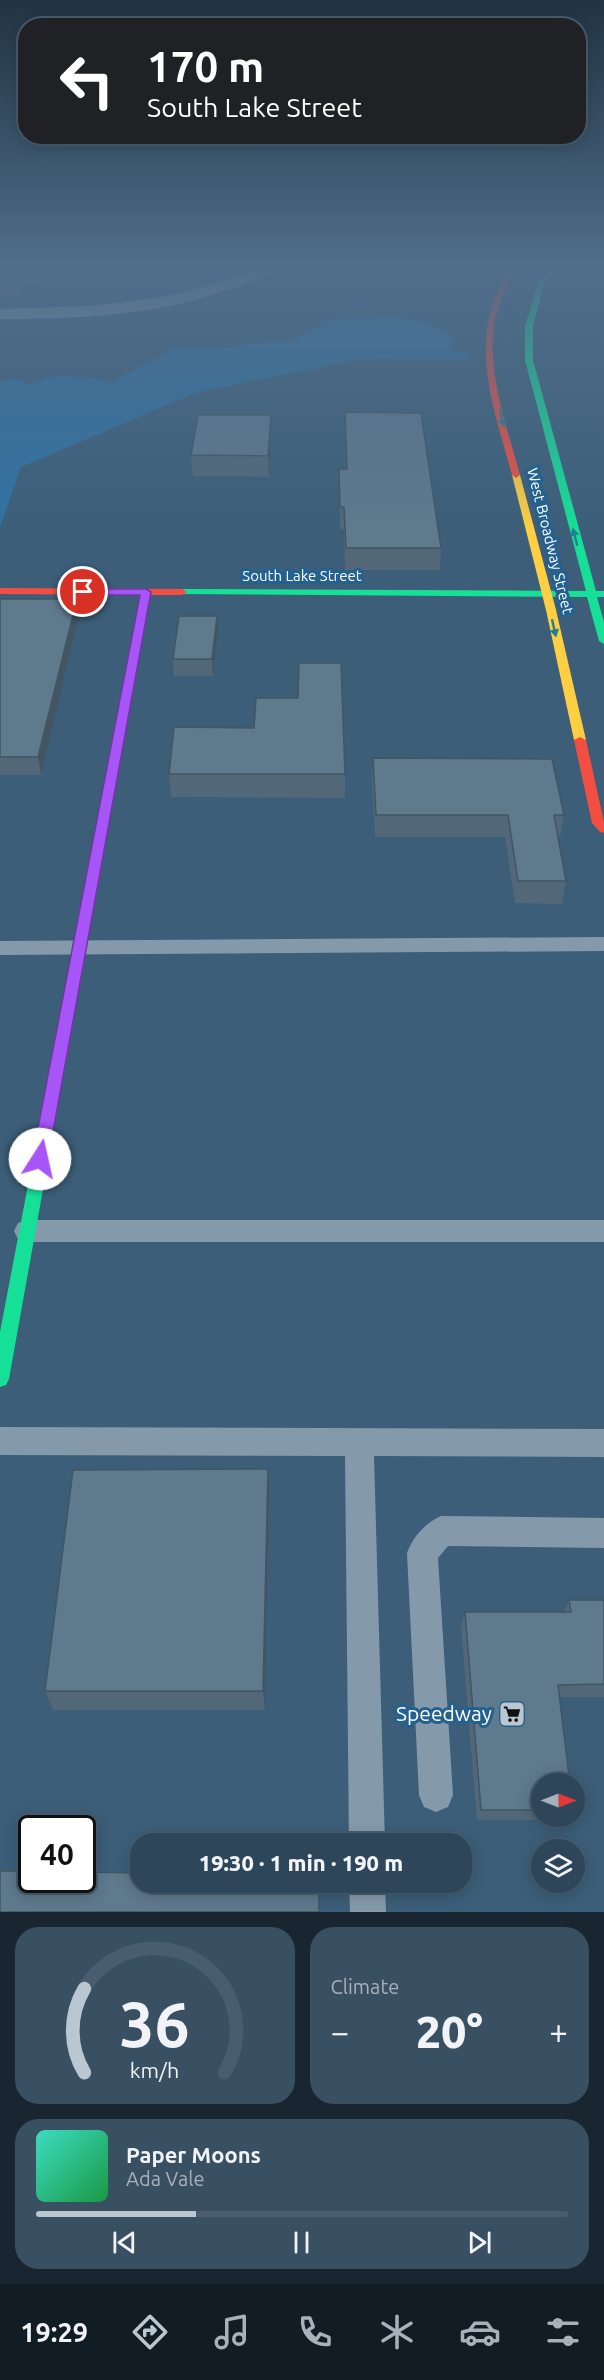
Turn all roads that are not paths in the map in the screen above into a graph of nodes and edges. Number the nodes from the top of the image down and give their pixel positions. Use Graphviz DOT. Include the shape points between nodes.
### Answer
graph roads {
  1 [pos="488,353"];
  2 [pos="529,353"];
  3 [pos="0,591"];
  4 [pos="146,592"];
  5 [pos="597,594"];
  6 [pos="547,595"];
  7 [pos="604,641"];
  8 [pos="604,830"];
  9 [pos="604,944"];
  10 [pos="0,948"];
  11 [pos="79,948"];
  12 [pos="27,1231"];
  13 [pos="604,1231"];
  14 [pos="0,1379"];
  15 [pos="0,1441"];
  16 [pos="359,1443"];
  17 [pos="604,1443"];
  18 [pos="604,1533"];
  19 [pos="436,1795"];
  20 [pos="367,1833"];
  21 [pos="367,1893"];
  22 [pos="368,1912"];
  1 -- 6 [label="main road, West Broadway Street, one-way"];
  5 -- 2 [label="main road, West Broadway Street, one-way"];
  3 -- 4 [label="main road, South Lake Street"];
  4 -- 6 [label="main road, South Lake Street"];
  4 -- 11 [label="main road"];
  5 -- 6 [label="main road, South Lake Street"];
  5 -- 7 [label="main road, West Broadway Street"];
  6 -- 8 [label="main road, West Broadway Street, one-way" via="598,822"];
  9 -- 11 [label="lane"];
  10 -- 11 [label="lane"];
  11 -- 12 [label="main road"];
  12 -- 13 [label="lane"];
  12 -- 14 [label="main road"];
  15 -- 16 [label="lane"];
  16 -- 17 [label="lane"];
  16 -- 20 [label="lane"];
  18 -- 19 [label="lane" via="441,1531 423,1553"];
  21 -- 22 [label="lane"];
}
